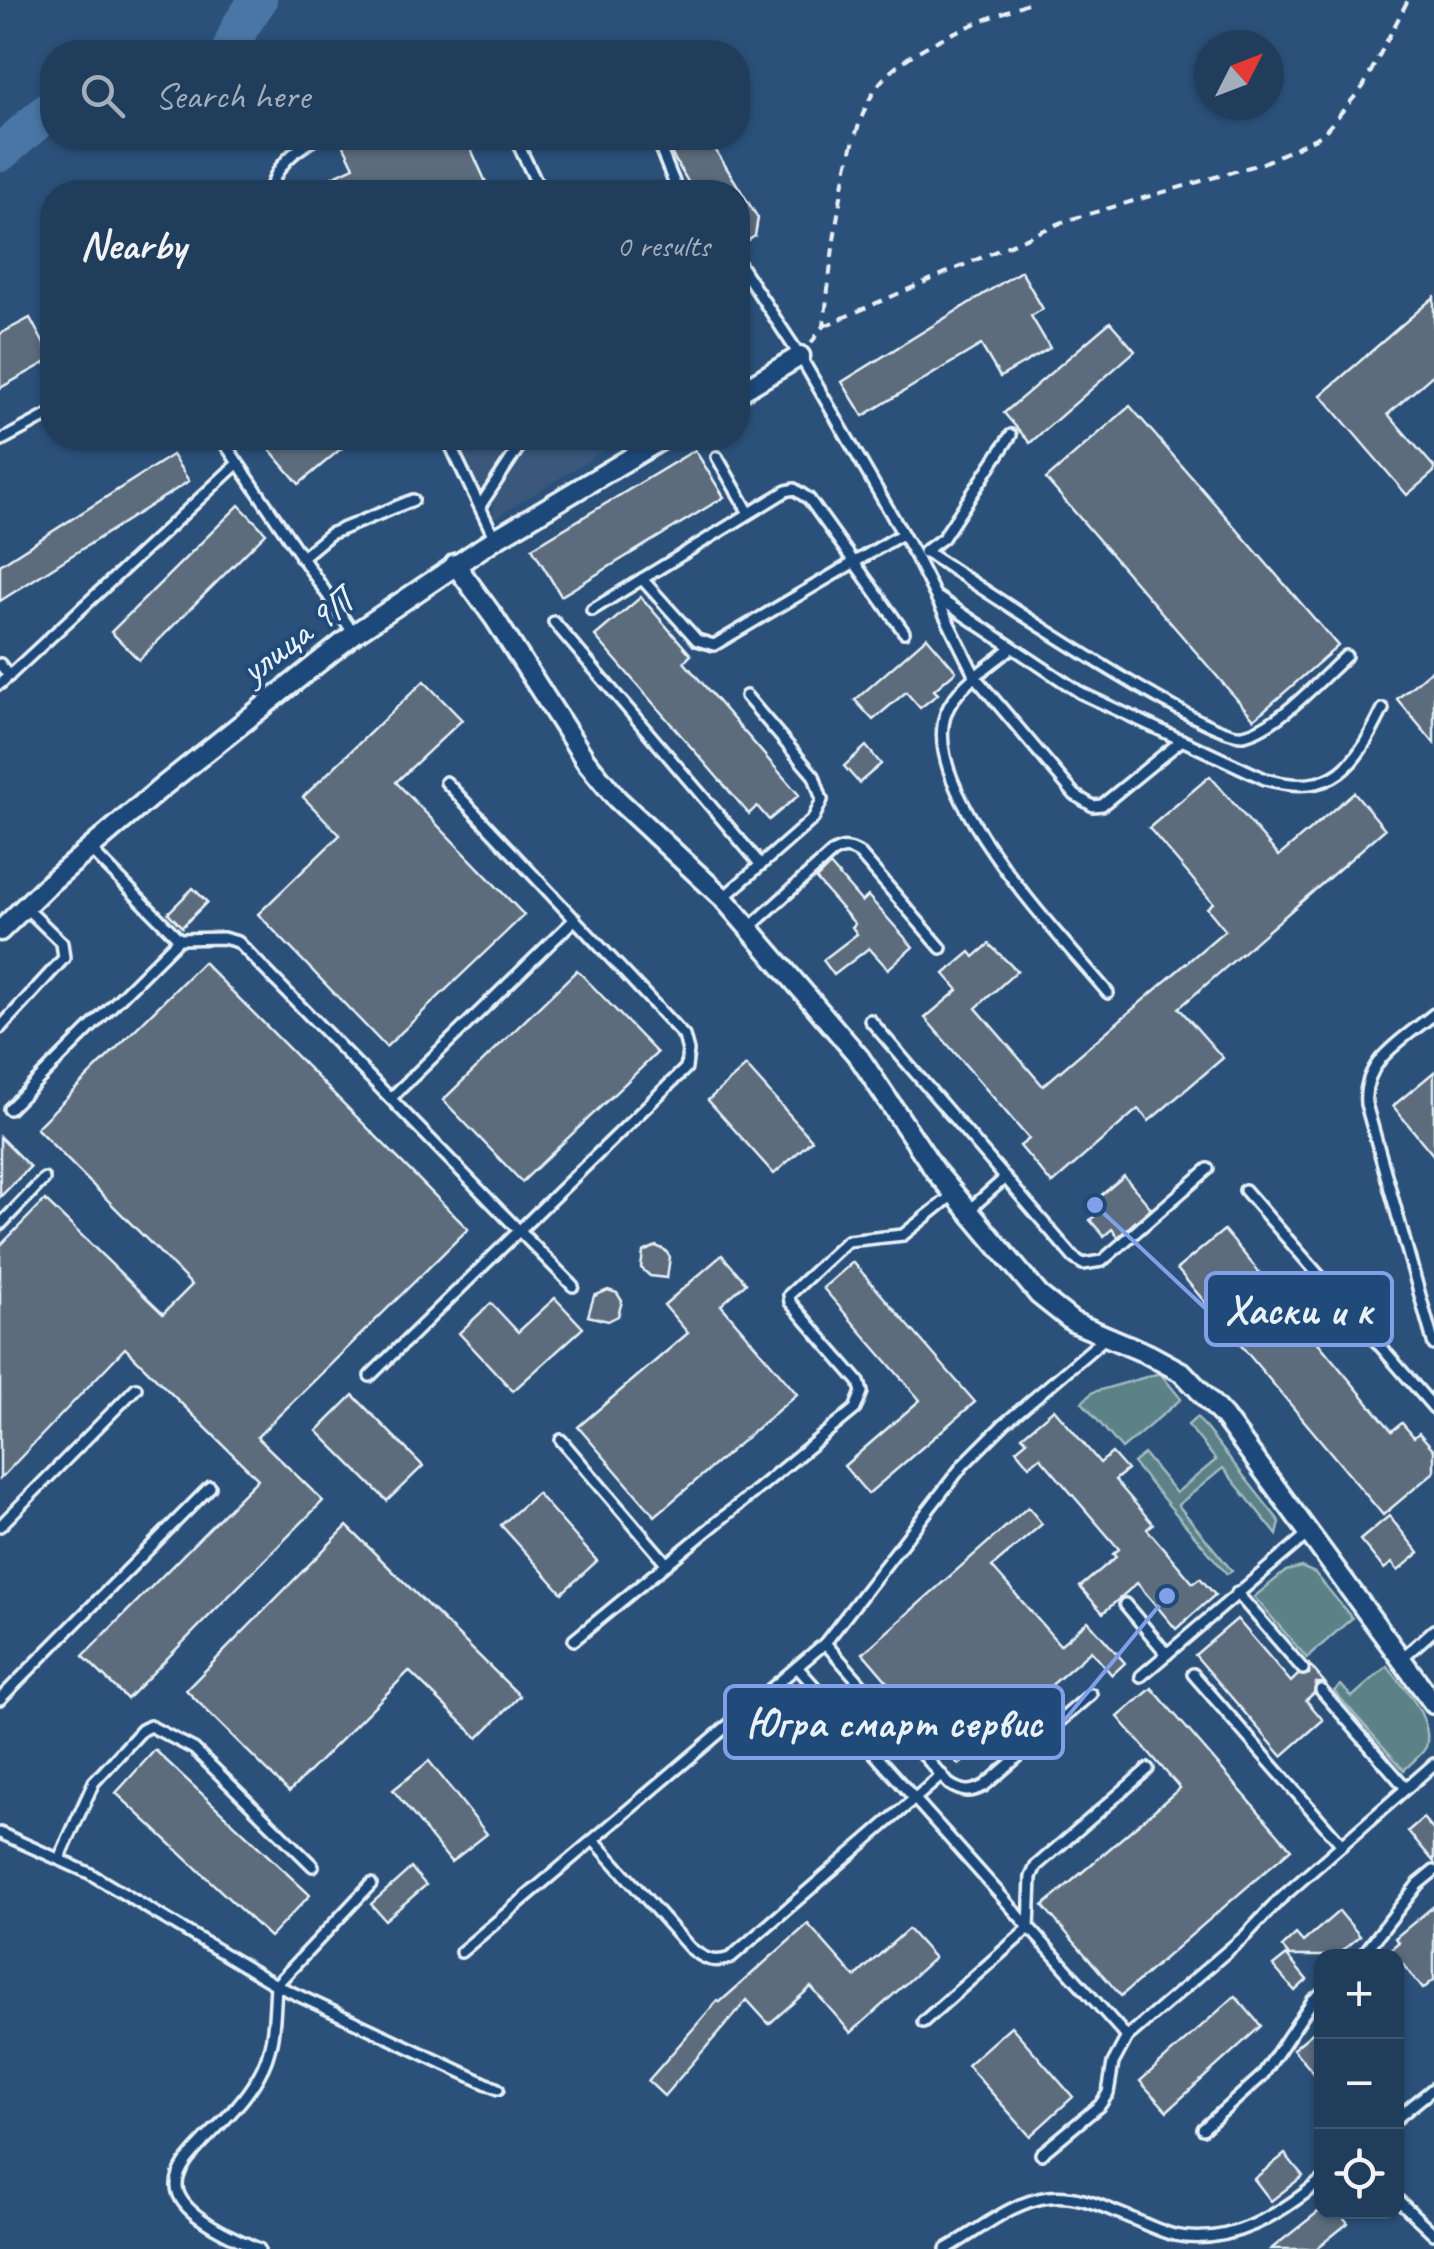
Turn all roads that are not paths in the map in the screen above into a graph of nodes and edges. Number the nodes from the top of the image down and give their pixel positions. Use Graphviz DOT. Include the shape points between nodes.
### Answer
graph roads {
  1 [pos="299,150"];
  2 [pos="521,150"];
  3 [pos="661,150"];
  4 [pos="275,180"];
  5 [pos="535,180"];
  6 [pos="673,180"];
  7 [pos="750,280"];
  8 [pos="800,356"];
  9 [pos="750,387"];
  10 [pos="40,419"];
  11 [pos="1010,435"];
  12 [pos="0,441"];
  13 [pos="229,450"];
  14 [pos="453,450"];
  15 [pos="516,450"];
  16 [pos="644,450"];
  17 [pos="717,458"];
  18 [pos="237,464"];
  19 [pos="413,500"];
  20 [pos="480,507"];
  21 [pos="750,513"];
  22 [pos="902,534"];
  23 [pos="495,539"];
  24 [pos="920,554"];
  25 [pos="301,558"];
  26 [pos="854,562"];
  27 [pos="455,564"];
  28 [pos="642,578"];
  29 [pos="935,595"];
  30 [pos="592,610"];
  31 [pos="554,622"];
  32 [pos="904,632"];
  33 [pos="354,634"];
  34 [pos="1011,648"];
  35 [pos="1346,656"];
  36 [pos="0,664"];
  37 [pos="9,676"];
  38 [pos="976,678"];
  39 [pos="0,684"];
  40 [pos="746,696"];
  41 [pos="1383,709"];
  42 [pos="1182,740"];
  43 [pos="446,782"];
  44 [pos="90,849"];
  45 [pos="761,865"];
  46 [pos="723,898"];
  47 [pos="25,906"];
  48 [pos="574,919"];
  49 [pos="750,928"];
  50 [pos="0,931"];
  51 [pos="180,939"];
  52 [pos="941,948"];
  53 [pos="1108,993"];
  54 [pos="1434,1014"];
  55 [pos="870,1020"];
  56 [pos="0,1028"];
  57 [pos="391,1098"];
  58 [pos="10,1109"];
  59 [pos="1208,1169"];
  60 [pos="1005,1178"];
  61 [pos="44,1179"];
  62 [pos="1245,1190"];
  63 [pos="954,1194"];
  64 [pos="968,1211"];
  65 [pos="0,1224"];
  66 [pos="520,1231"];
  67 [pos="573,1286"];
  68 [pos="1106,1338"];
  69 [pos="1434,1344"];
  70 [pos="370,1376"];
  71 [pos="136,1388"];
  72 [pos="1434,1408"];
  73 [pos="562,1440"];
  74 [pos="210,1486"];
  75 [pos="0,1526"];
  76 [pos="1309,1532"];
  77 [pos="667,1564"];
  78 [pos="1237,1594"];
  79 [pos="1125,1604"];
  80 [pos="1434,1630"];
  81 [pos="574,1640"];
  82 [pos="826,1643"];
  83 [pos="1167,1654"];
  84 [pos="1401,1659"];
  85 [pos="798,1668"];
  86 [pos="1303,1669"];
  87 [pos="1192,1674"];
  88 [pos="1141,1676"];
  89 [pos="1321,1690"];
  90 [pos="1091,1694"];
  91 [pos="0,1699"];
  92 [pos="1434,1704"];
  93 [pos="1434,1764"];
  94 [pos="1148,1769"];
  95 [pos="942,1775"];
  96 [pos="1406,1788"];
  97 [pos="914,1799"];
  98 [pos="0,1833"];
  99 [pos="594,1840"];
  100 [pos="1342,1845"];
  101 [pos="60,1857"];
  102 [pos="312,1866"];
  103 [pos="1434,1870"];
  104 [pos="371,1884"];
  105 [pos="1029,1928"];
  106 [pos="1367,1949"];
  107 [pos="461,1952"];
  108 [pos="276,1985"];
  109 [pos="1314,1999"];
  110 [pos="922,2022"];
  111 [pos="1127,2037"];
  112 [pos="1434,2088"];
  113 [pos="498,2089"];
  114 [pos="1404,2112"];
  115 [pos="1203,2129"];
  116 [pos="1041,2154"];
  117 [pos="1314,2186"];
  118 [pos="1404,2206"];
  119 [pos="1434,2234"];
  120 [pos="259,2249"];
  121 [pos="946,2249"];
  1 -- 4 [label="lane"];
  2 -- 5 [label="lane"];
  3 -- 6 [label="lane"];
  7 -- 8 [label="lane"];
  8 -- 9 [label="street"];
  8 -- 22 [label="lane"];
  10 -- 12 [label="lane"];
  11 -- 24 [label="lane" via="943,538"];
  13 -- 18 [label="lane"];
  14 -- 20 [label="lane"];
  15 -- 20 [label="lane"];
  16 -- 23 [label="street, улица 9П"];
  17 -- 21 [label="lane"];
  18 -- 25 [label="lane"];
  18 -- 37 [label="lane"];
  19 -- 25 [label="lane" via="330,534"];
  20 -- 23 [label="lane"];
  21 -- 26 [label="lane" via="786,491 799,491"];
  21 -- 28 [label="lane"];
  22 -- 24 [label="lane"];
  22 -- 26 [label="lane"];
  23 -- 27 [label="street, улица 9П"];
  24 -- 29 [label="lane"];
  24 -- 35 [label="lane" via="1237,736 1272,721"];
  25 -- 33 [label="lane"];
  26 -- 28 [label="lane" via="714,645 697,640"];
  26 -- 32 [label="lane"];
  27 -- 33 [label="street, улица 9П"];
  27 -- 46 [label="street" via="586,761"];
  28 -- 30 [label="lane"];
  29 -- 34 [label="lane"];
  29 -- 38 [label="lane"];
  31 -- 45 [label="lane"];
  33 -- 44 [label="street, улица 9П"];
  34 -- 38 [label="lane"];
  34 -- 42 [label="lane" via="1081,693"];
  36 -- 37 [label="lane"];
  37 -- 39 [label="lane"];
  38 -- 42 [label="lane" via="1075,795 1092,806 1112,799"];
  38 -- 53 [label="lane" via="947,711 946,767 992,852"];
  40 -- 45 [label="lane" via="814,776 822,800 814,819"];
  41 -- 42 [label="lane" via="1349,766 1298,786 1265,779"];
  43 -- 48 [label="lane"];
  44 -- 47 [label="street, улица 9П"];
  44 -- 51 [label="lane"];
  45 -- 46 [label="lane"];
  46 -- 49 [label="street"];
  47 -- 50 [label="street, улица 9П"];
  47 -- 56 [label="lane" via="62,944 64,958"];
  48 -- 57 [label="lane"];
  48 -- 66 [label="lane" via="684,1036 686,1068"];
  49 -- 52 [label="lane" via="832,853 852,848"];
  49 -- 63 [label="street" via="859,1057"];
  51 -- 57 [label="lane" via="238,942"];
  51 -- 58 [label="lane"];
  54 -- 69 [label="lane" via="1384,1054 1364,1086"];
  55 -- 60 [label="lane"];
  57 -- 66 [label="lane"];
  59 -- 60 [label="lane" via="1093,1264 1074,1258"];
  60 -- 64 [label="lane"];
  61 -- 65 [label="lane"];
  62 -- 72 [label="lane"];
  63 -- 64 [label="street"];
  63 -- 77 [label="lane" via="903,1235 847,1241 792,1289 790,1302 860,1382 860,1402"];
  64 -- 68 [label="street" via="1054,1309"];
  66 -- 67 [label="lane"];
  66 -- 70 [label="lane"];
  68 -- 76 [label="street" via="1183,1373 1201,1390"];
  68 -- 82 [label="lane" via="963,1464"];
  71 -- 75 [label="lane"];
  73 -- 77 [label="lane"];
  74 -- 91 [label="lane"];
  76 -- 78 [label="lane"];
  76 -- 84 [label="street"];
  77 -- 81 [label="lane"];
  78 -- 83 [label="lane"];
  78 -- 86 [label="lane"];
  79 -- 83 [label="lane"];
  80 -- 84 [label="lane"];
  82 -- 85 [label="lane"];
  82 -- 95 [label="lane"];
  83 -- 88 [label="lane"];
  84 -- 92 [label="street"];
  85 -- 97 [label="lane"];
  85 -- 99 [label="lane"];
  87 -- 100 [label="lane"];
  89 -- 96 [label="lane"];
  90 -- 95 [label="lane" via="984,1786 961,1792"];
  93 -- 96 [label="lane"];
  94 -- 105 [label="lane" via="1036,1866"];
  95 -- 97 [label="lane"];
  96 -- 100 [label="lane"];
  97 -- 99 [label="lane" via="717,1963 690,1948"];
  97 -- 105 [label="lane"];
  98 -- 101 [label="lane"];
  99 -- 107 [label="lane"];
  100 -- 111 [label="lane"];
  101 -- 102 [label="lane" via="94,1782 150,1726 194,1749"];
  101 -- 108 [label="lane"];
  103 -- 106 [label="lane"];
  104 -- 108 [label="lane"];
  105 -- 110 [label="lane"];
  105 -- 111 [label="lane"];
  108 -- 113 [label="lane"];
  108 -- 120 [label="lane" via="266,2064 190,2154 178,2178 196,2217"];
  109 -- 115 [label="lane" via="1262,2076"];
  111 -- 116 [label="lane" via="1100,2105"];
  112 -- 114 [label="lane"];
  117 -- 121 [label="lane" via="1264,2221 1218,2236 1173,2234 1097,2204 1051,2196 1012,2209"];
  118 -- 119 [label="lane"];
}
